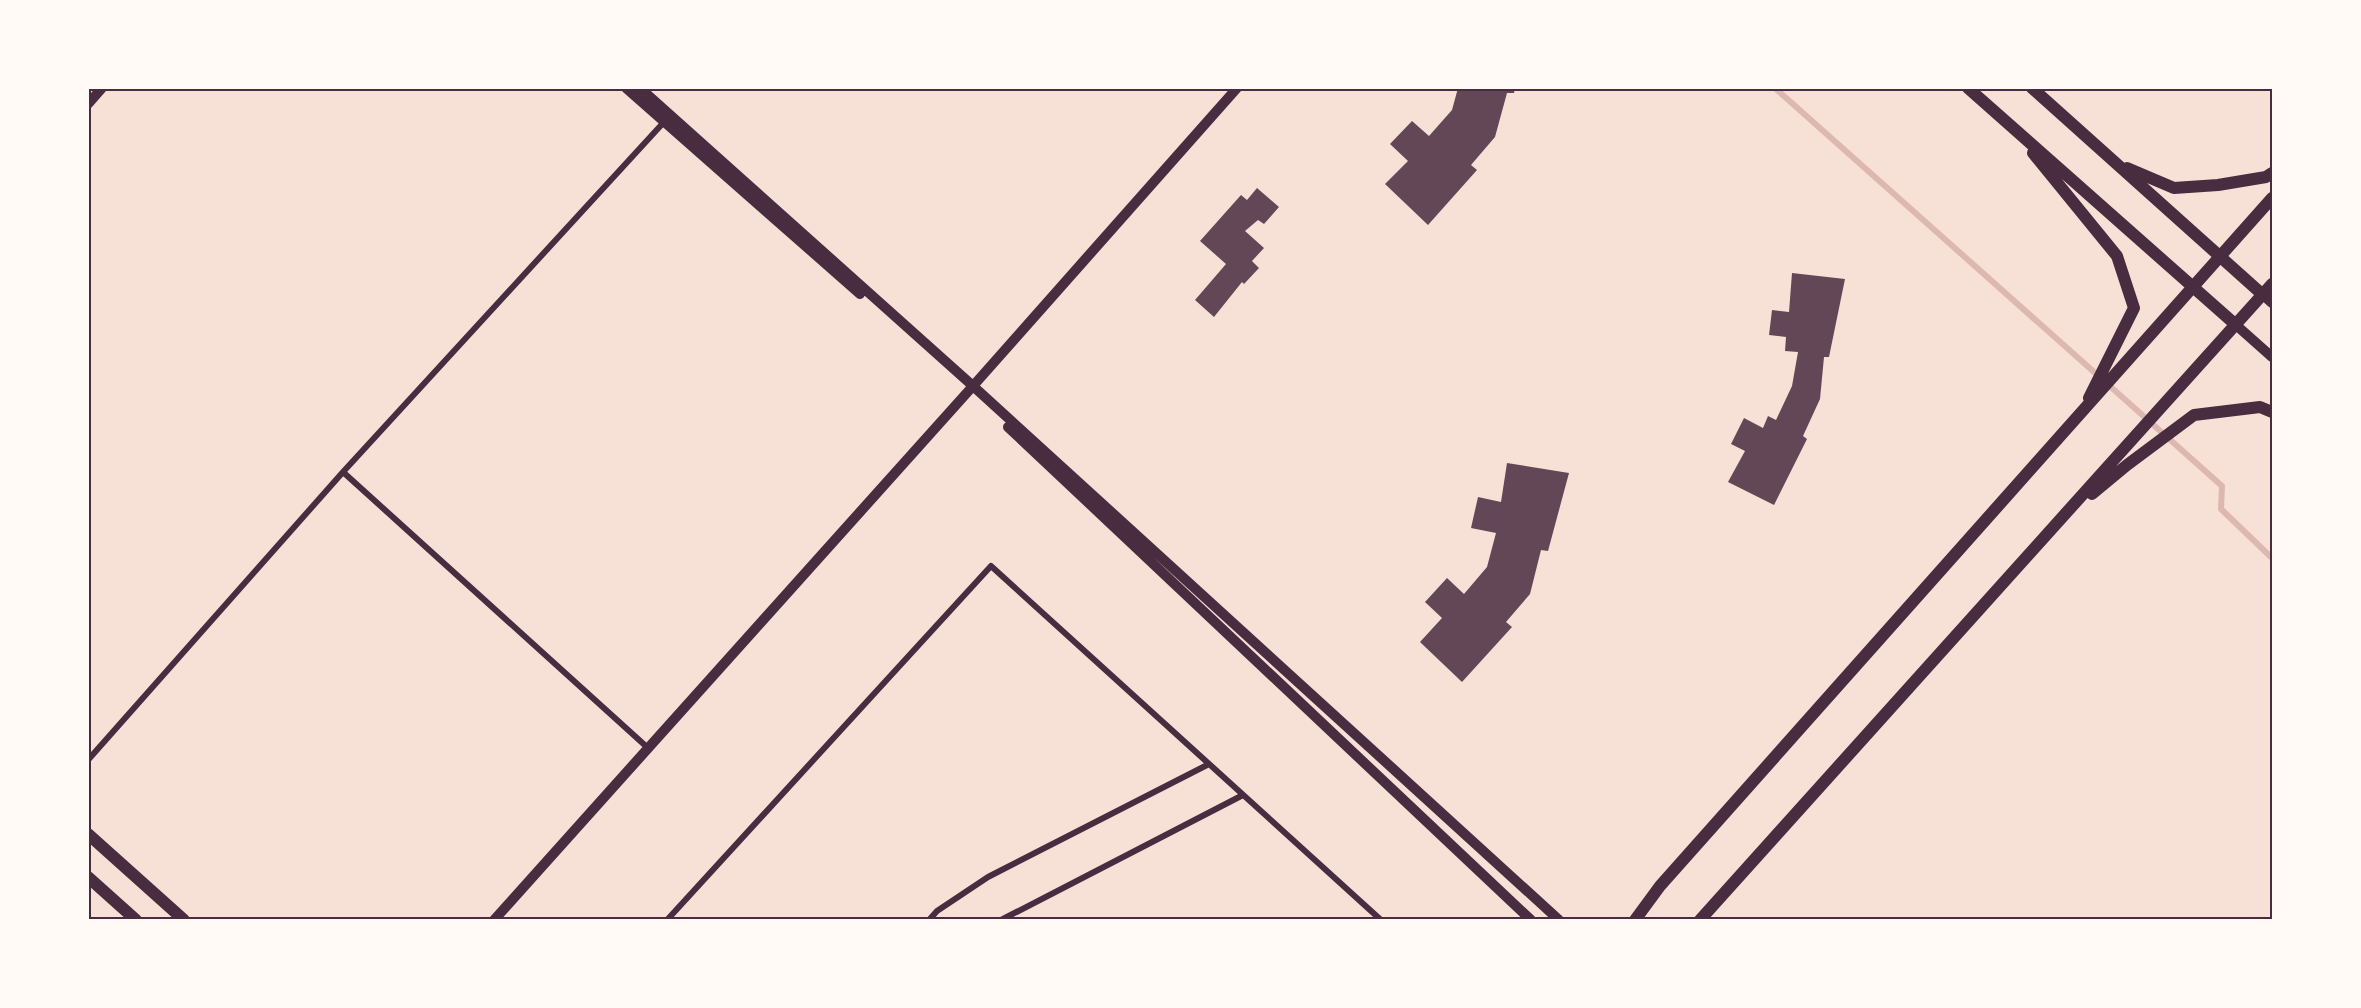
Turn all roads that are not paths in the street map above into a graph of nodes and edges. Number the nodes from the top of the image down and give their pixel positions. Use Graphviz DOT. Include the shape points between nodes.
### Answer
graph roads {
  1 [pos="102,88"];
  2 [pos="626,88"];
  3 [pos="640,88"];
  4 [pos="1237,88"];
  5 [pos="1968,88"];
  6 [pos="2032,88"];
  7 [pos="88,104"];
  8 [pos="664,122"];
  9 [pos="2011,127"];
  10 [pos="2116,164"];
  11 [pos="2272,173"];
  12 [pos="2272,198"];
  13 [pos="2220,256"];
  14 [pos="2272,284"];
  15 [pos="2194,287"];
  16 [pos="2263,295"];
  17 [pos="2272,303"];
  18 [pos="2236,325"];
  19 [pos="2272,357"];
  20 [pos="971,388"];
  21 [pos="2096,392"];
  22 [pos="2272,412"];
  23 [pos="343,472"];
  24 [pos="2059,521"];
  25 [pos="648,748"];
  26 [pos="88,760"];
  27 [pos="1209,764"];
  28 [pos="1244,795"];
  29 [pos="88,834"];
  30 [pos="88,877"];
  31 [pos="136,920"];
  32 [pos="184,920"];
  33 [pos="494,920"];
  34 [pos="667,920"];
  35 [pos="929,920"];
  36 [pos="1001,920"];
  37 [pos="1381,920"];
  38 [pos="1531,920"];
  39 [pos="1559,920"];
  40 [pos="1635,920"];
  41 [pos="1700,920"];
  1 -- 7 [label="street"];
  2 -- 8 [label="street"];
  3 -- 20 [label="street"];
  4 -- 20 [label="street"];
  5 -- 9 [label="main road"];
  6 -- 10 [label="main road"];
  8 -- 20 [label="street"];
  8 -- 23 [label="street"];
  9 -- 15 [label="main road"];
  9 -- 21 [label="main road" via="2117,255 2134,308"];
  10 -- 11 [label="main road" via="2174,188 2218,185"];
  10 -- 13 [label="main road"];
  12 -- 13 [label="main road"];
  13 -- 15 [label="main road"];
  13 -- 16 [label="main road"];
  14 -- 16 [label="main road"];
  15 -- 18 [label="main road"];
  15 -- 21 [label="main road" via="2116,375"];
  16 -- 17 [label="street"];
  16 -- 18 [label="main road"];
  18 -- 19 [label="street"];
  18 -- 24 [label="main road"];
  20 -- 25 [label="street"];
  20 -- 38 [label="street"];
  20 -- 39 [label="street"];
  21 -- 40 [label="main road" via="1660,886"];
  22 -- 24 [label="main road" via="2260,407 2194,415"];
  23 -- 25 [label="street"];
  23 -- 26 [label="street"];
  24 -- 41 [label="main road"];
  25 -- 33 [label="street"];
  27 -- 28 [label="street"];
  27 -- 34 [label="street" via="991,566"];
  27 -- 35 [label="street" via="988,877"];
  28 -- 36 [label="street"];
  28 -- 37 [label="street"];
  29 -- 32 [label="main road"];
  30 -- 31 [label="main road"];
}
